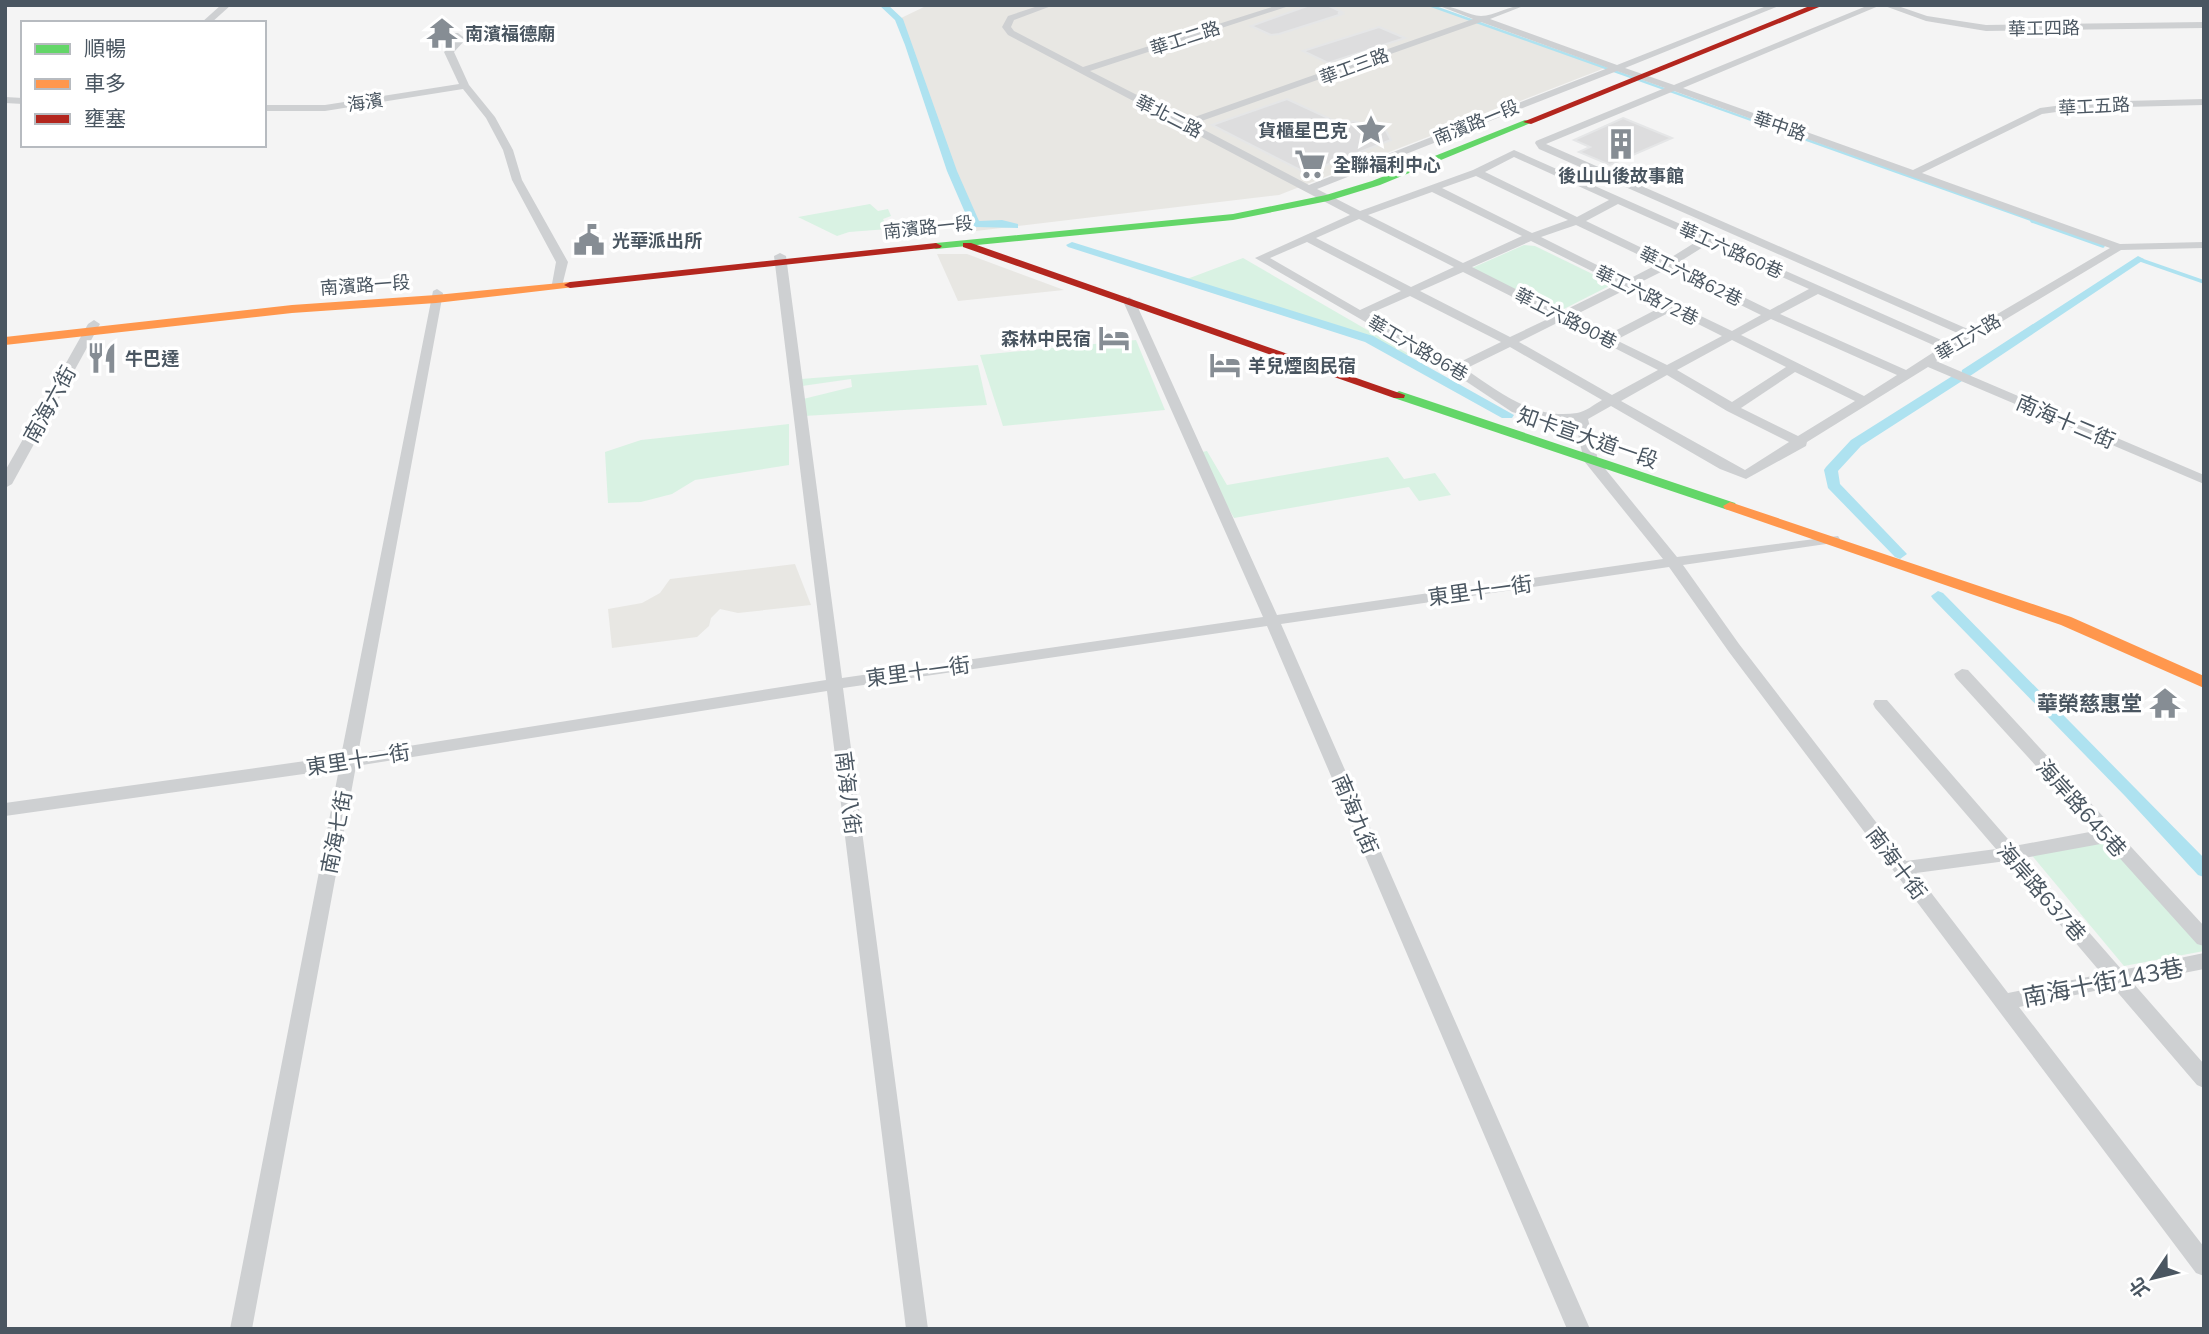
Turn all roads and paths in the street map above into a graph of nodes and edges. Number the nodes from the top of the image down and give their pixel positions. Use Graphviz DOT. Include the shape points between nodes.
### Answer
graph roads {
  1 [pos="227,5"];
  2 [pos="1050,5"];
  3 [pos="1288,5"];
  4 [pos="1441,5"];
  5 [pos="1522,5"];
  6 [pos="1777,5"];
  7 [pos="1807,5"];
  8 [pos="1820,5"];
  9 [pos="1877,5"];
  10 [pos="1886,5"];
  11 [pos="1481,20"];
  12 [pos="207,21"];
  13 [pos="2204,25"];
  14 [pos="455,35"];
  15 [pos="1614,68"];
  16 [pos="1082,71"];
  17 [pos="1635,76"];
  18 [pos="466,86"];
  19 [pos="1673,89"];
  20 [pos="2204,102"];
  21 [pos="266,108"];
  22 [pos="1185,124"];
  23 [pos="1477,172"];
  24 [pos="1915,173"];
  25 [pos="1431,187"];
  26 [pos="1320,193"];
  27 [pos="1616,200"];
  28 [pos="1359,215"];
  29 [pos="1579,220"];
  30 [pos="1530,237"];
  31 [pos="1307,238"];
  32 [pos="961,240"];
  33 [pos="1707,240"];
  34 [pos="2204,245"];
  35 [pos="2119,247"];
  36 [pos="780,259"];
  37 [pos="1668,264"];
  38 [pos="1466,266"];
  39 [pos="558,281"];
  40 [pos="1626,285"];
  41 [pos="1818,289"];
  42 [pos="1412,290"];
  43 [pos="436,296"];
  44 [pos="1129,301"];
  45 [pos="1675,306"];
  46 [pos="1360,314"];
  47 [pos="1771,315"];
  48 [pos="1560,316"];
  49 [pos="92,327"];
  50 [pos="5,333"];
  51 [pos="1971,335"];
  52 [pos="1733,337"];
  53 [pos="1608,339"];
  54 [pos="5,341"];
  55 [pos="1508,341"];
  56 [pos="1949,348"];
  57 [pos="1927,362"];
  58 [pos="1794,367"];
  59 [pos="1456,369"];
  60 [pos="1670,371"];
  61 [pos="1907,375"];
  62 [pos="1864,401"];
  63 [pos="1612,402"];
  64 [pos="1732,408"];
  65 [pos="1581,417"];
  66 [pos="1801,443"];
  67 [pos="1591,461"];
  68 [pos="2204,480"];
  69 [pos="5,484"];
  70 [pos="1833,539"];
  71 [pos="1673,562"];
  72 [pos="1272,620"];
  73 [pos="1962,674"];
  74 [pos="2204,683"];
  75 [pos="835,684"];
  76 [pos="1881,704"];
  77 [pos="350,761"];
  78 [pos="5,810"];
  79 [pos="2106,836"];
  80 [pos="2007,853"];
  81 [pos="1901,868"];
  82 [pos="2204,939"];
  83 [pos="2204,961"];
  84 [pos="2116,979"];
  85 [pos="2003,1002"];
  86 [pos="2204,1079"];
  87 [pos="2204,1265"];
  88 [pos="241,1329"];
  89 [pos="917,1329"];
  90 [pos="1579,1329"];
  1 -- 12 [label="street"];
  2 -- 16 [label="street, 華北二路" via="1011,18 1006,27"];
  3 -- 16 [label="street, 華工二路"];
  4 -- 11 [label="street, 華中路"];
  5 -- 11 [label="street, 華工三路"];
  6 -- 15 [label="street"];
  7 -- 17 [label="main road, 南濱路一段"];
  8 -- 17 [label="main road, 南濱路一段"];
  9 -- 19 [label="street"];
  10 -- 13 [label="street, 華工四路" via="1926,18 1986,28"];
  11 -- 15 [label="street, 華中路"];
  11 -- 22 [label="street, 華工三路"];
  14 -- 18 [label="street" via="462,39 449,52"];
  15 -- 17 [label="street, 華中路"];
  15 -- 26 [label="street"];
  16 -- 22 [label="street, 華北二路"];
  17 -- 19 [label="street, 華中路"];
  17 -- 26 [label="main road, 南濱路一段" via="1368,179"];
  18 -- 21 [label="street, 海濱" via="325,108"];
  18 -- 39 [label="street" via="508,150 517,180 562,262"];
  19 -- 24 [label="street, 華中路"];
  19 -- 51 [label="street" via="1540,143"];
  20 -- 24 [label="street, 華工五路" via="2085,105 2040,111"];
  22 -- 26 [label="street, 華北二路"];
  23 -- 25 [label="street"];
  23 -- 27 [label="street, 華工六路60巷" via="1514,153"];
  23 -- 29 [label="street, 華工六路62巷"];
  24 -- 35 [label="street, 華中路"];
  25 -- 28 [label="street"];
  25 -- 30 [label="street, 華工六路72巷"];
  26 -- 28 [label="street, 華工六路90巷"];
  26 -- 32 [label="main road, 南濱路一段" via="1233,218"];
  27 -- 29 [label="street"];
  27 -- 33 [label="street, 華工六路60巷"];
  28 -- 31 [label="street"];
  28 -- 38 [label="street, 華工六路90巷"];
  29 -- 30 [label="street"];
  29 -- 37 [label="street, 華工六路62巷"];
  30 -- 38 [label="street"];
  30 -- 40 [label="street, 華工六路72巷"];
  31 -- 42 [label="street"];
  31 -- 46 [label="street, 華工六路96巷" via="1261,258"];
  32 -- 36 [label="main road, 南濱路一段"];
  32 -- 44 [label="main road, 知卡宣大道一段"];
  33 -- 37 [label="street"];
  33 -- 41 [label="street, 華工六路60巷"];
  34 -- 35 [label="street, 華工六路"];
  35 -- 51 [label="street, 華工六路"];
  36 -- 39 [label="main road, 南濱路一段"];
  36 -- 75 [label="street, 南海八街"];
  37 -- 40 [label="street"];
  37 -- 47 [label="street, 華工六路62巷"];
  38 -- 42 [label="street"];
  38 -- 48 [label="street, 華工六路90巷"];
  39 -- 43 [label="main road, 南濱路一段"];
  40 -- 45 [label="street, 華工六路72巷"];
  40 -- 48 [label="street"];
  41 -- 47 [label="street"];
  41 -- 56 [label="street, 華工六路60巷"];
  42 -- 46 [label="street"];
  42 -- 55 [label="street"];
  43 -- 49 [label="main road, 南濱路一段"];
  43 -- 77 [label="street, 南海七街"];
  44 -- 67 [label="main road, 知卡宣大道一段"];
  44 -- 72 [label="street, 南海九街"];
  45 -- 52 [label="street, 華工六路72巷"];
  45 -- 53 [label="street"];
  46 -- 59 [label="street, 華工六路96巷"];
  47 -- 52 [label="street"];
  47 -- 61 [label="street, 華工六路62巷"];
  48 -- 53 [label="street, 華工六路90巷"];
  48 -- 55 [label="street"];
  49 -- 50 [label="main road, 南濱路一段"];
  49 -- 54 [label="main road, 南濱路一段"];
  49 -- 69 [label="street, 南海六街"];
  51 -- 56 [label="street, 華工六路"];
  52 -- 58 [label="street, 華工六路72巷"];
  52 -- 60 [label="street"];
  53 -- 60 [label="street, 華工六路90巷"];
  55 -- 59 [label="street"];
  55 -- 63 [label="street"];
  56 -- 57 [label="street, 華工六路"];
  57 -- 61 [label="street, 華工六路"];
  57 -- 68 [label="street, 南海十二街"];
  58 -- 62 [label="street, 華工六路72巷"];
  58 -- 64 [label="street"];
  59 -- 65 [label="street, 華工六路96巷" via="1517,408 1542,416"];
  60 -- 63 [label="street"];
  60 -- 64 [label="street, 華工六路90巷"];
  61 -- 62 [label="street, 華工六路"];
  62 -- 66 [label="street, 華工六路"];
  63 -- 65 [label="street"];
  63 -- 66 [label="street, 華工六路" via="1746,475"];
  64 -- 66 [label="street, 華工六路90巷"];
  65 -- 67 [label="street"];
  67 -- 70 [label="main road, 知卡宣大道一段"];
  67 -- 71 [label="street, 南海十街"];
  70 -- 71 [label="street, 東里十一街"];
  70 -- 74 [label="main road, 知卡宣大道一段" via="2066,621"];
  71 -- 72 [label="street, 東里十一街"];
  71 -- 81 [label="street, 南海十街"];
  72 -- 75 [label="street, 東里十一街"];
  72 -- 90 [label="street, 南海九街"];
  73 -- 79 [label="street, 海岸路645巷"];
  75 -- 77 [label="street, 東里十一街"];
  75 -- 89 [label="street, 南海八街"];
  76 -- 80 [label="street, 海岸路637巷"];
  77 -- 78 [label="street, 東里十一街"];
  77 -- 88 [label="street, 南海七街"];
  79 -- 80 [label="street"];
  79 -- 82 [label="street, 海岸路645巷"];
  80 -- 81 [label="street"];
  80 -- 84 [label="street, 海岸路637巷"];
  81 -- 85 [label="street, 南海十街"];
  83 -- 84 [label="street, 南海十街143巷"];
  84 -- 85 [label="street, 南海十街143巷"];
  84 -- 86 [label="street, 海岸路637巷"];
  85 -- 87 [label="street, 南海十街"];
}
